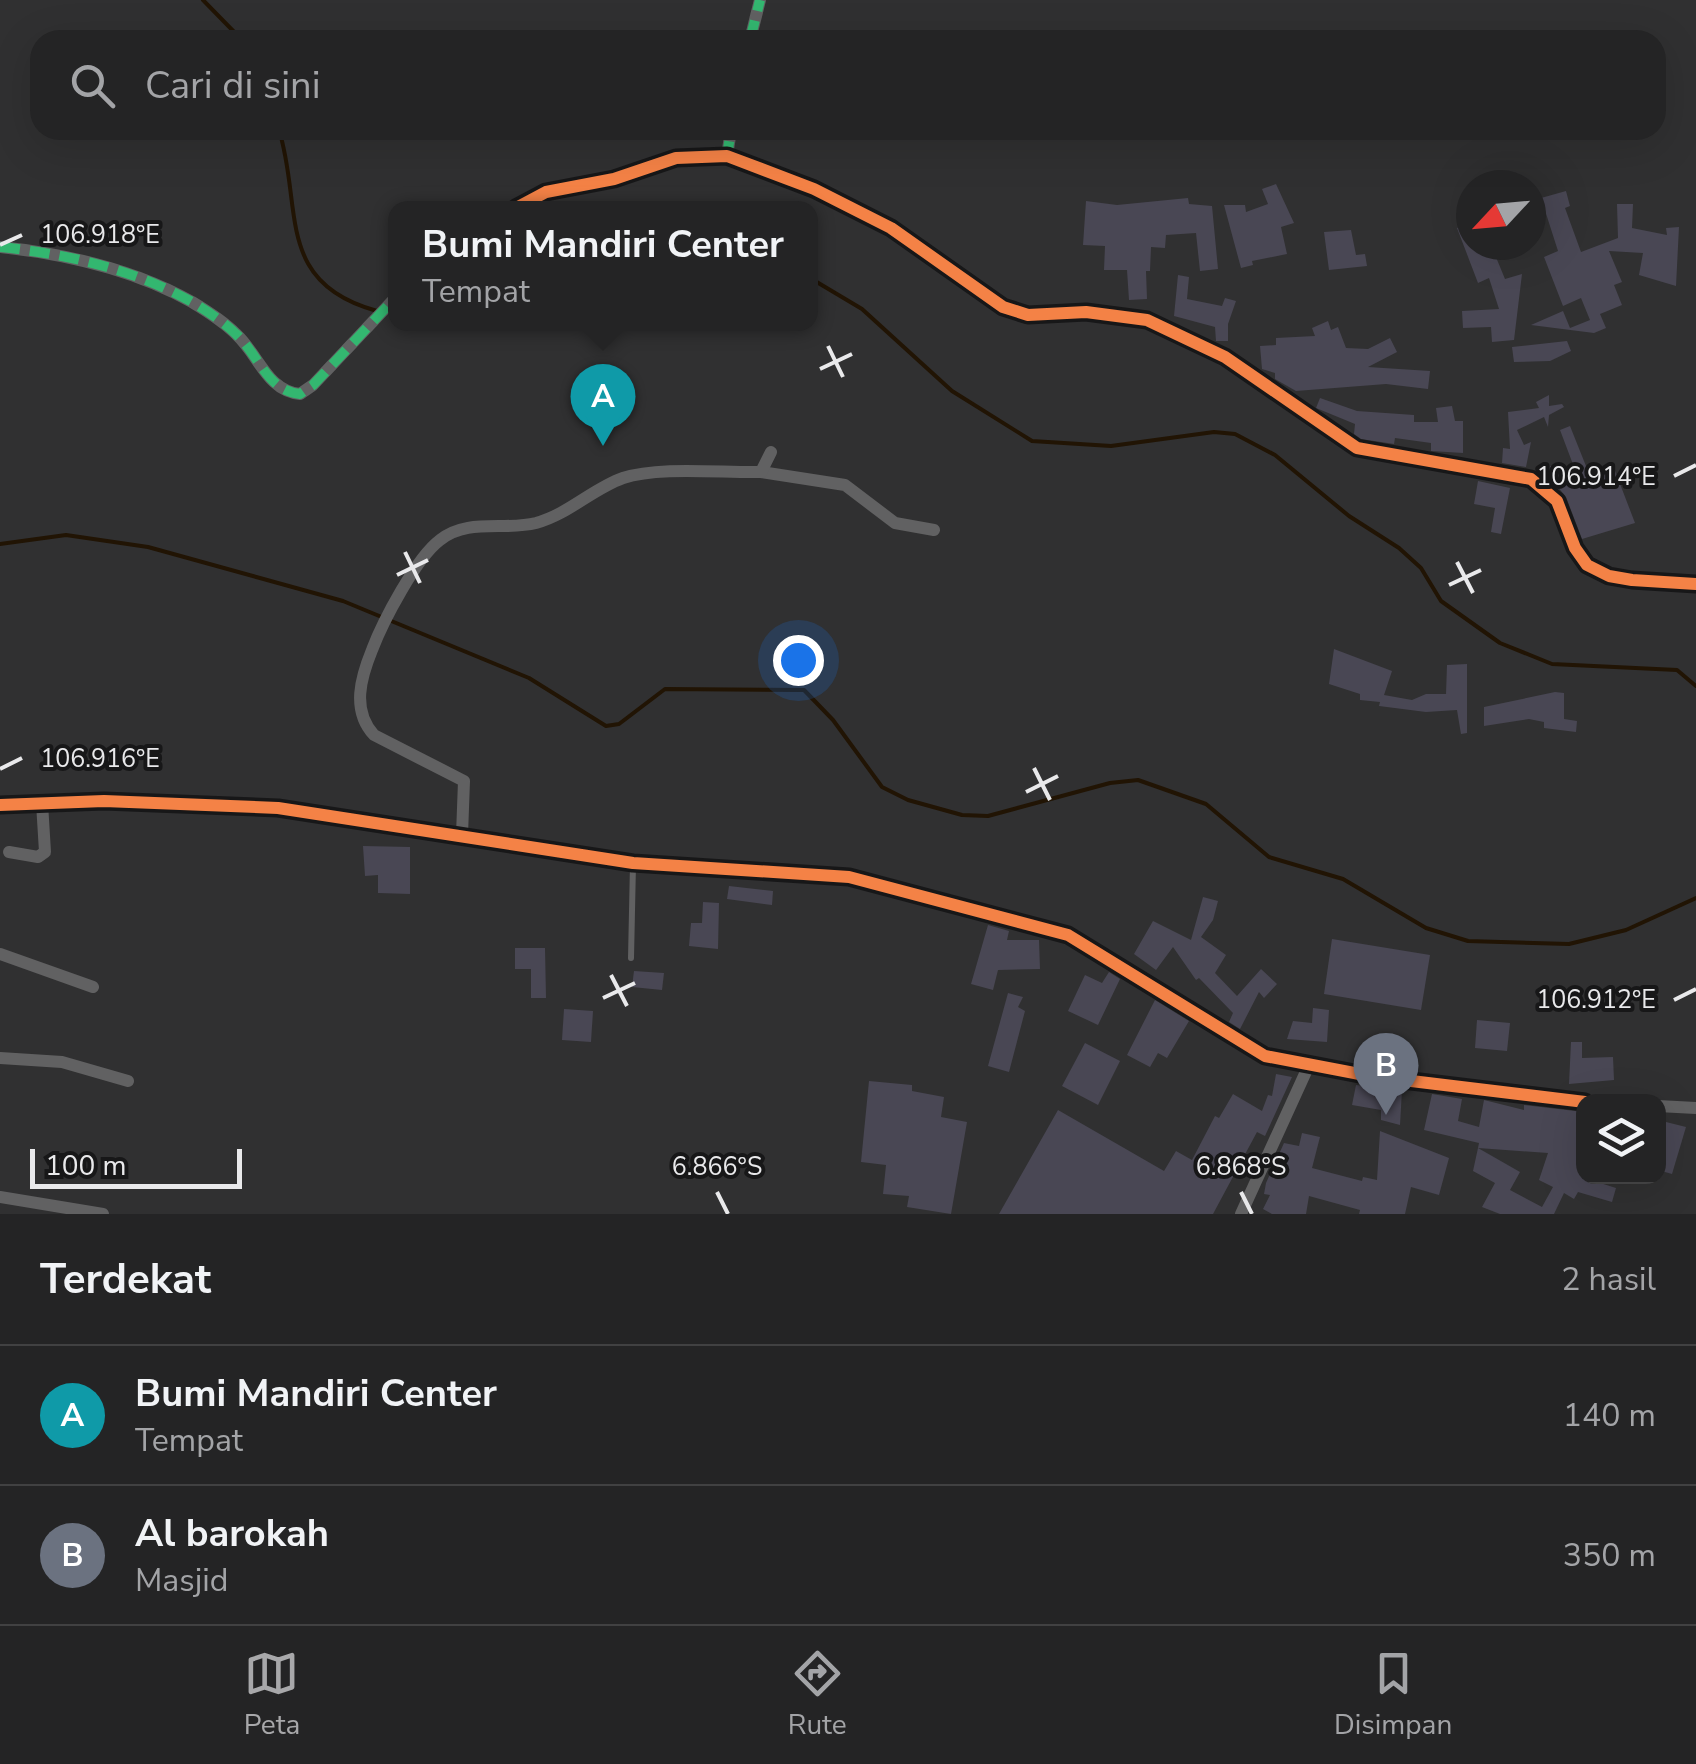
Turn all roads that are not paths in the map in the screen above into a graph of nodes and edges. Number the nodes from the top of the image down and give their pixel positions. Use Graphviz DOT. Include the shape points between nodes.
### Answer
graph roads {
  1 [pos="760,0"];
  2 [pos="752,30"];
  3 [pos="729,140"];
  4 [pos="727,156"];
  5 [pos="529,201"];
  6 [pos="0,246"];
  7 [pos="388,305"];
  8 [pos="771,452"];
  9 [pos="760,472"];
  10 [pos="934,530"];
  11 [pos="1696,584"];
  12 [pos="42,803"];
  13 [pos="0,805"];
  14 [pos="462,835"];
  15 [pos="8,852"];
  16 [pos="633,862"];
  17 [pos="0,954"];
  18 [pos="631,958"];
  19 [pos="93,988"];
  20 [pos="0,1058"];
  21 [pos="1309,1066"];
  22 [pos="128,1081"];
  23 [pos="1576,1101"];
  24 [pos="1666,1106"];
  25 [pos="1696,1108"];
  26 [pos="0,1198"];
  27 [pos="102,1214"];
  28 [pos="1240,1214"];
  1 -- 2 [label="street"];
  3 -- 4 [label="street"];
  4 -- 5 [label="street" via="676,158"];
  4 -- 11 [label="street" via="814,188 891,228 1003,307 1028,315 1086,312 1147,320 1225,357 1357,448 1531,479 1557,501 1587,565 1620,578"];
  6 -- 7 [label="street" via="133,274 193,303 234,332 286,393 300,394 322,377"];
  8 -- 9 [label="street"];
  9 -- 10 [label="street" via="846,484 895,522"];
  9 -- 14 [label="street" via="624,478 553,518 458,530 436,542 380,629 362,674 360,702 366,727 464,781"];
  12 -- 13 [label="street"];
  12 -- 14 [label="street" via="214,803"];
  12 -- 15 [label="street" via="46,852"];
  14 -- 16 [label="street"];
  16 -- 18 [label="lane"];
  16 -- 21 [label="street" via="849,877 1037,924 1098,951 1250,1050"];
  17 -- 19 [label="street"];
  20 -- 22 [label="street" via="62,1062"];
  21 -- 23 [label="street"];
  21 -- 28 [label="street"];
  24 -- 25 [label="street"];
  26 -- 27 [label="street"];
}
